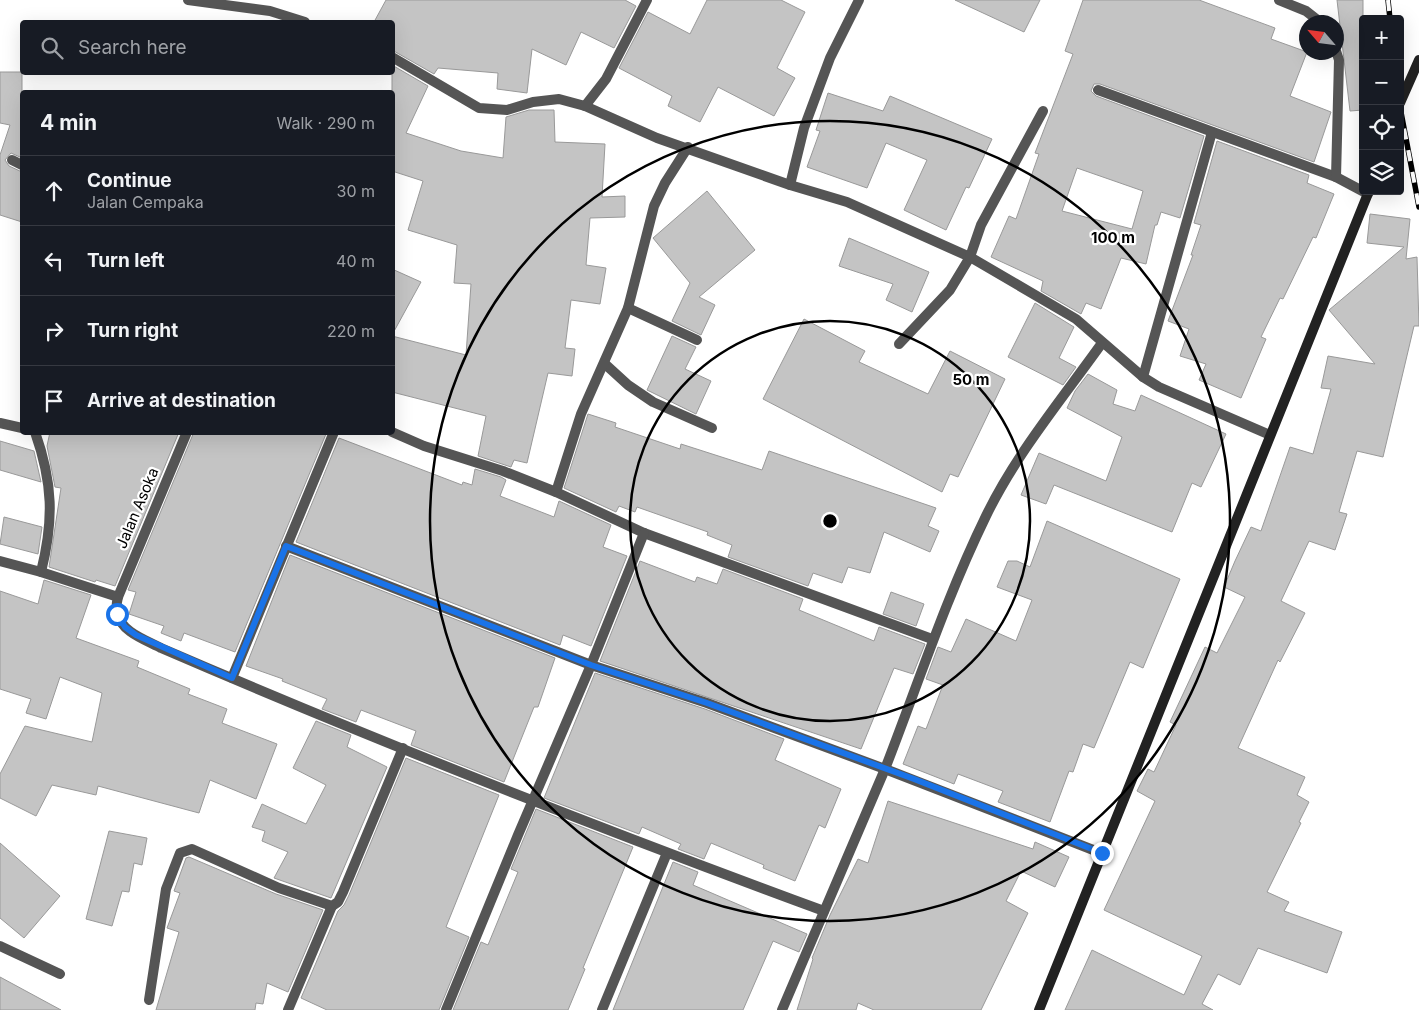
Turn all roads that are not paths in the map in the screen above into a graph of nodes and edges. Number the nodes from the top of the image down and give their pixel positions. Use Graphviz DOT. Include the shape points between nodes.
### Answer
graph roads {
  1 [pos="188,0"];
  2 [pos="647,0"];
  3 [pos="859,0"];
  4 [pos="1279,0"];
  5 [pos="1311,15"];
  6 [pos="299,20"];
  7 [pos="395,59"];
  8 [pos="1339,60"];
  9 [pos="1419,60"];
  10 [pos="1098,90"];
  11 [pos="1404,94"];
  12 [pos="585,106"];
  13 [pos="1044,111"];
  14 [pos="1212,132"];
  15 [pos="688,147"];
  16 [pos="12,160"];
  17 [pos="20,164"];
  18 [pos="1336,177"];
  19 [pos="790,184"];
  20 [pos="1359,188"];
  21 [pos="1368,195"];
  22 [pos="970,257"];
  23 [pos="628,308"];
  24 [pos="697,340"];
  25 [pos="1102,343"];
  26 [pos="899,344"];
  27 [pos="605,364"];
  28 [pos="1143,377"];
  29 [pos="0,423"];
  30 [pos="20,428"];
  31 [pos="712,428"];
  32 [pos="395,433"];
  33 [pos="36,435"];
  34 [pos="186,435"];
  35 [pos="333,435"];
  36 [pos="1270,435"];
  37 [pos="556,492"];
  38 [pos="644,533"];
  39 [pos="286,546"];
  40 [pos="0,561"];
  41 [pos="41,572"];
  42 [pos="118,597"];
  43 [pos="932,639"];
  44 [pos="591,665"];
  45 [pos="232,678"];
  46 [pos="403,748"];
  47 [pos="885,769"];
  48 [pos="534,800"];
  49 [pos="667,853"];
  50 [pos="1102,853"];
  51 [pos="332,906"];
  52 [pos="824,911"];
  53 [pos="0,946"];
  54 [pos="60,974"];
  55 [pos="149,1000"];
  56 [pos="288,1010"];
  57 [pos="446,1010"];
  58 [pos="602,1010"];
  59 [pos="782,1010"];
  60 [pos="1039,1010"];
  1 -- 6 [label="street" via="270,11"];
  2 -- 12 [label="street" via="606,79"];
  3 -- 19 [label="street" via="830,58 804,128"];
  4 -- 5 [label="street"];
  7 -- 12 [label="street" via="479,108 507,110 559,99"];
  8 -- 18 [label="street"];
  9 -- 11 [label="street"];
  10 -- 14 [label="street"];
  12 -- 15 [label="street" via="657,138"];
  13 -- 22 [label="street" via="981,225"];
  14 -- 18 [label="street"];
  14 -- 28 [label="street"];
  15 -- 19 [label="street"];
  15 -- 23 [label="street" via="654,206"];
  16 -- 17 [label="street"];
  18 -- 20 [label="street"];
  19 -- 22 [label="street" via="847,202"];
  21 -- 36 [label="street"];
  22 -- 25 [label="street" via="1076,319"];
  22 -- 26 [label="street" via="950,290"];
  23 -- 24 [label="street"];
  23 -- 27 [label="street"];
  25 -- 28 [label="street"];
  25 -- 43 [label="street" via="1015,465 996,498"];
  27 -- 31 [label="street" via="653,402"];
  27 -- 37 [label="street" via="581,414"];
  28 -- 36 [label="street"];
  29 -- 30 [label="street"];
  32 -- 37 [label="street"];
  33 -- 41 [label="street" via="48,482 52,518"];
  34 -- 42 [label="street, Jalan Asoka"];
  35 -- 39 [label="street"];
  36 -- 50 [label="street"];
  37 -- 38 [label="street"];
  38 -- 43 [label="street"];
  38 -- 44 [label="street"];
  39 -- 44 [label="street"];
  39 -- 45 [label="street"];
  40 -- 41 [label="street"];
  41 -- 42 [label="street"];
  42 -- 45 [label="street" via="117,614 125,627 136,635"];
  43 -- 47 [label="street"];
  44 -- 47 [label="street" via="707,703"];
  44 -- 48 [label="street"];
  45 -- 46 [label="street"];
  46 -- 48 [label="street"];
  46 -- 51 [label="street" via="343,892"];
  47 -- 50 [label="street"];
  47 -- 52 [label="street"];
  48 -- 49 [label="street"];
  48 -- 57 [label="street"];
  49 -- 52 [label="street"];
  49 -- 58 [label="street"];
  50 -- 60 [label="street"];
  51 -- 55 [label="street" via="279,888 192,849 180,853 166,889"];
  51 -- 56 [label="street"];
  52 -- 59 [label="street"];
  53 -- 54 [label="street"];
}
